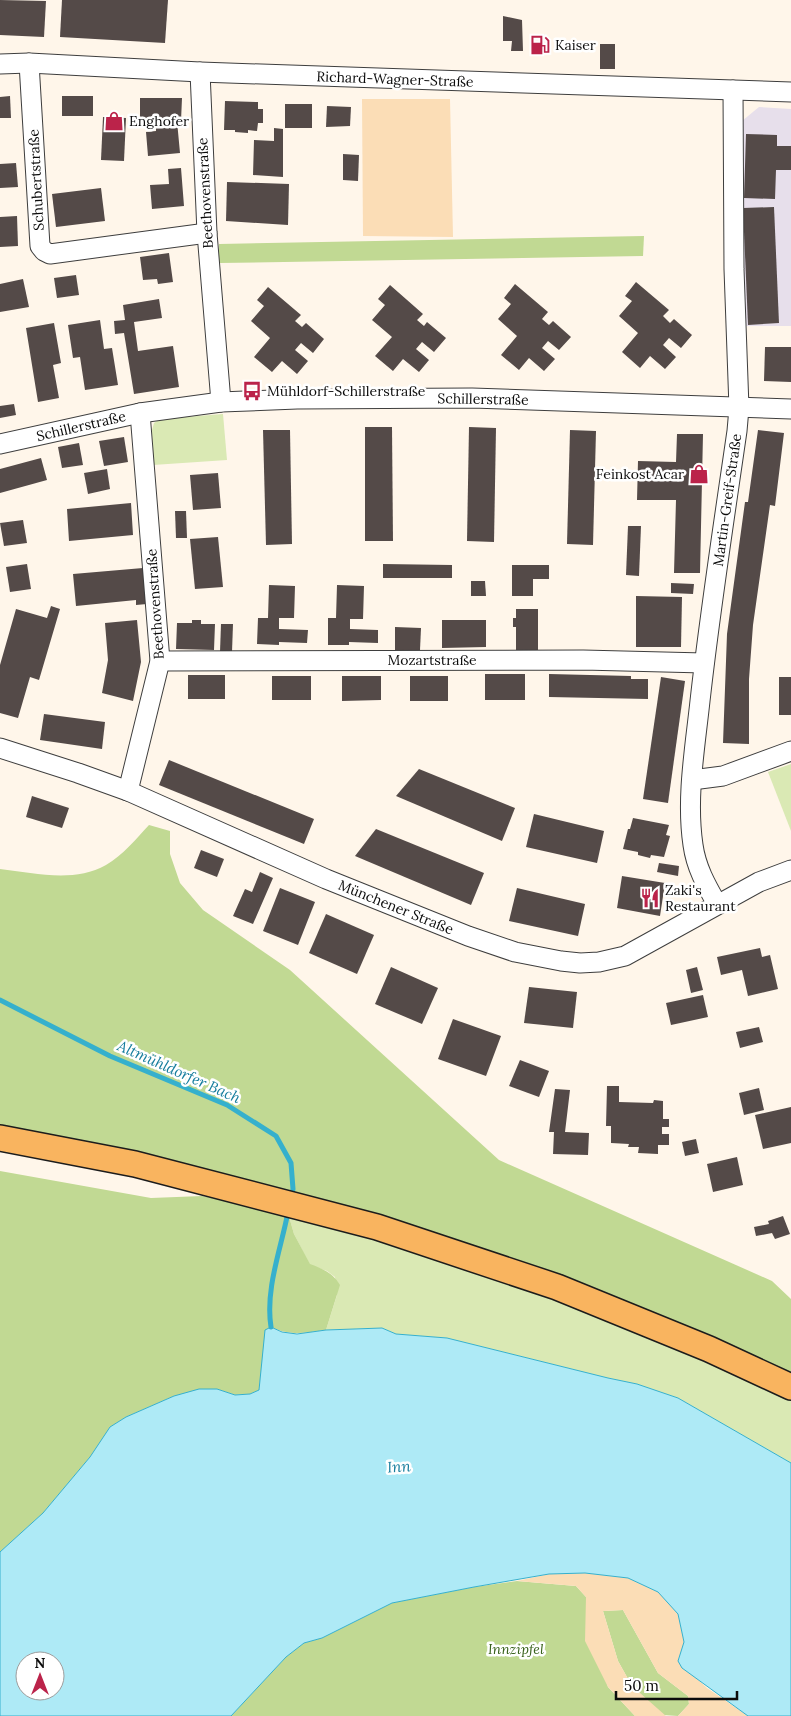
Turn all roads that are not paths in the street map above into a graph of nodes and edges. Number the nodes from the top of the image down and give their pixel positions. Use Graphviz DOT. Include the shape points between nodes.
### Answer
graph roads {
  1 [pos="29,63"];
  2 [pos="0,64"];
  3 [pos="200,72"];
  4 [pos="733,90"];
  5 [pos="791,92"];
  6 [pos="207,233"];
  7 [pos="221,402"];
  8 [pos="739,408"];
  9 [pos="791,409"];
  10 [pos="140,413"];
  11 [pos="0,444"];
  12 [pos="160,661"];
  13 [pos="704,663"];
  14 [pos="0,748"];
  15 [pos="791,751"];
  16 [pos="692,780"];
  17 [pos="128,792"];
  18 [pos="791,870"];
  19 [pos="717,904"];
  20 [pos="0,1138"];
  21 [pos="791,1387"];
  1 -- 2 [label="street, Richard-Wagner-Straße"];
  1 -- 3 [label="street, Richard-Wagner-Straße"];
  1 -- 6 [label="street, Schubertstraße" via="40,246 44,251 50,254"];
  3 -- 4 [label="street, Richard-Wagner-Straße"];
  3 -- 6 [label="street, Beethovenstraße"];
  4 -- 5 [label="street, Richard-Wagner-Straße"];
  4 -- 8 [label="street, Martin-Greif-Straße"];
  6 -- 7 [label="street, Beethovenstraße"];
  7 -- 8 [label="street, Schillerstraße" via="472,398"];
  7 -- 10 [label="street, Schillerstraße"];
  8 -- 9 [label="street, Schillerstraße"];
  8 -- 13 [label="street, Martin-Greif-Straße"];
  10 -- 11 [label="street, Schillerstraße"];
  10 -- 12 [label="street, Beethovenstraße"];
  12 -- 13 [label="street, Mozartstraße" via="583,660"];
  12 -- 17 [label="street, Beethovenstraße"];
  13 -- 16 [label="street, Martin-Greif-Straße"];
  14 -- 17 [label="street, Münchener Straße"];
  15 -- 16 [label="street" via="723,776"];
  16 -- 19 [label="street, Martin-Greif-Straße" via="693,846 700,873"];
  17 -- 19 [label="street, Münchener Straße" via="468,936 515,952 561,961 600,962 625,956"];
  18 -- 19 [label="street, Münchener Straße"];
  20 -- 21 [label="main road" via="135,1164 377,1227 557,1287 709,1349"];
}
